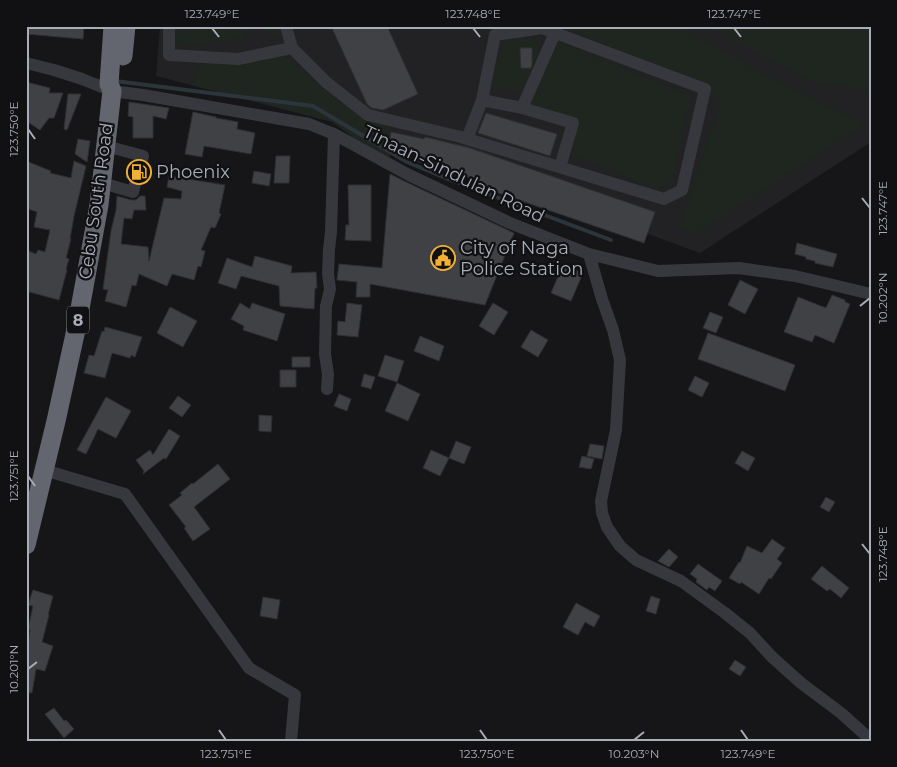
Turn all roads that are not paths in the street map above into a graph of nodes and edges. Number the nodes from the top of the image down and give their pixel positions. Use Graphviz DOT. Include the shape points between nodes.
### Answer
graph roads {
  1 [pos="113,26"];
  2 [pos="126,26"];
  3 [pos="169,26"];
  4 [pos="286,26"];
  5 [pos="555,33"];
  6 [pos="292,48"];
  7 [pos="26,63"];
  8 [pos="114,80"];
  9 [pos="482,100"];
  10 [pos="522,108"];
  11 [pos="334,134"];
  12 [pos="467,139"];
  13 [pos="106,146"];
  14 [pos="140,164"];
  15 [pos="560,167"];
  16 [pos="136,180"];
  17 [pos="102,183"];
  18 [pos="589,254"];
  19 [pos="871,294"];
  20 [pos="326,389"];
  21 [pos="44,470"];
  22 [pos="26,545"];
  23 [pos="871,740"];
  24 [pos="292,741"];
  1 -- 8 [label="highway, Cebu South Road / 8"];
  2 -- 8 [label="highway, Cebu South Road / 8"];
  3 -- 6 [label="street" via="169,55 238,59"];
  4 -- 6 [label="street"];
  5 -- 9 [label="street" via="542,28 495,35"];
  5 -- 10 [label="street"];
  5 -- 15 [label="street" via="705,89 682,190 664,199"];
  6 -- 12 [label="street" via="326,82 368,115"];
  7 -- 8 [label="street, Tinaan-Sindulan Road"];
  8 -- 11 [label="street, Tinaan-Sindulan Road" via="143,95 309,124"];
  8 -- 13 [label="highway, Cebu South Road / 8"];
  9 -- 10 [label="street"];
  9 -- 12 [label="street"];
  10 -- 15 [label="street" via="574,123"];
  11 -- 18 [label="street, Tinaan-Sindulan Road" via="409,176"];
  11 -- 20 [label="street" via="328,249 330,289 326,306"];
  12 -- 15 [label="street"];
  13 -- 14 [label="street" via="143,156"];
  13 -- 17 [label="highway, Cebu South Road / 8"];
  16 -- 17 [label="street" via="133,192"];
  17 -- 21 [label="highway, Cebu South Road / 8" via="77,325"];
  18 -- 19 [label="street, Tinaan-Sindulan Road" via="658,271 739,268 795,276"];
  18 -- 23 [label="street" via="620,360 616,430 601,501 606,527 636,560 681,581 731,618 801,683"];
  21 -- 22 [label="highway, Cebu South Road / 8"];
  21 -- 24 [label="street" via="126,494 249,668 295,695"];
}
